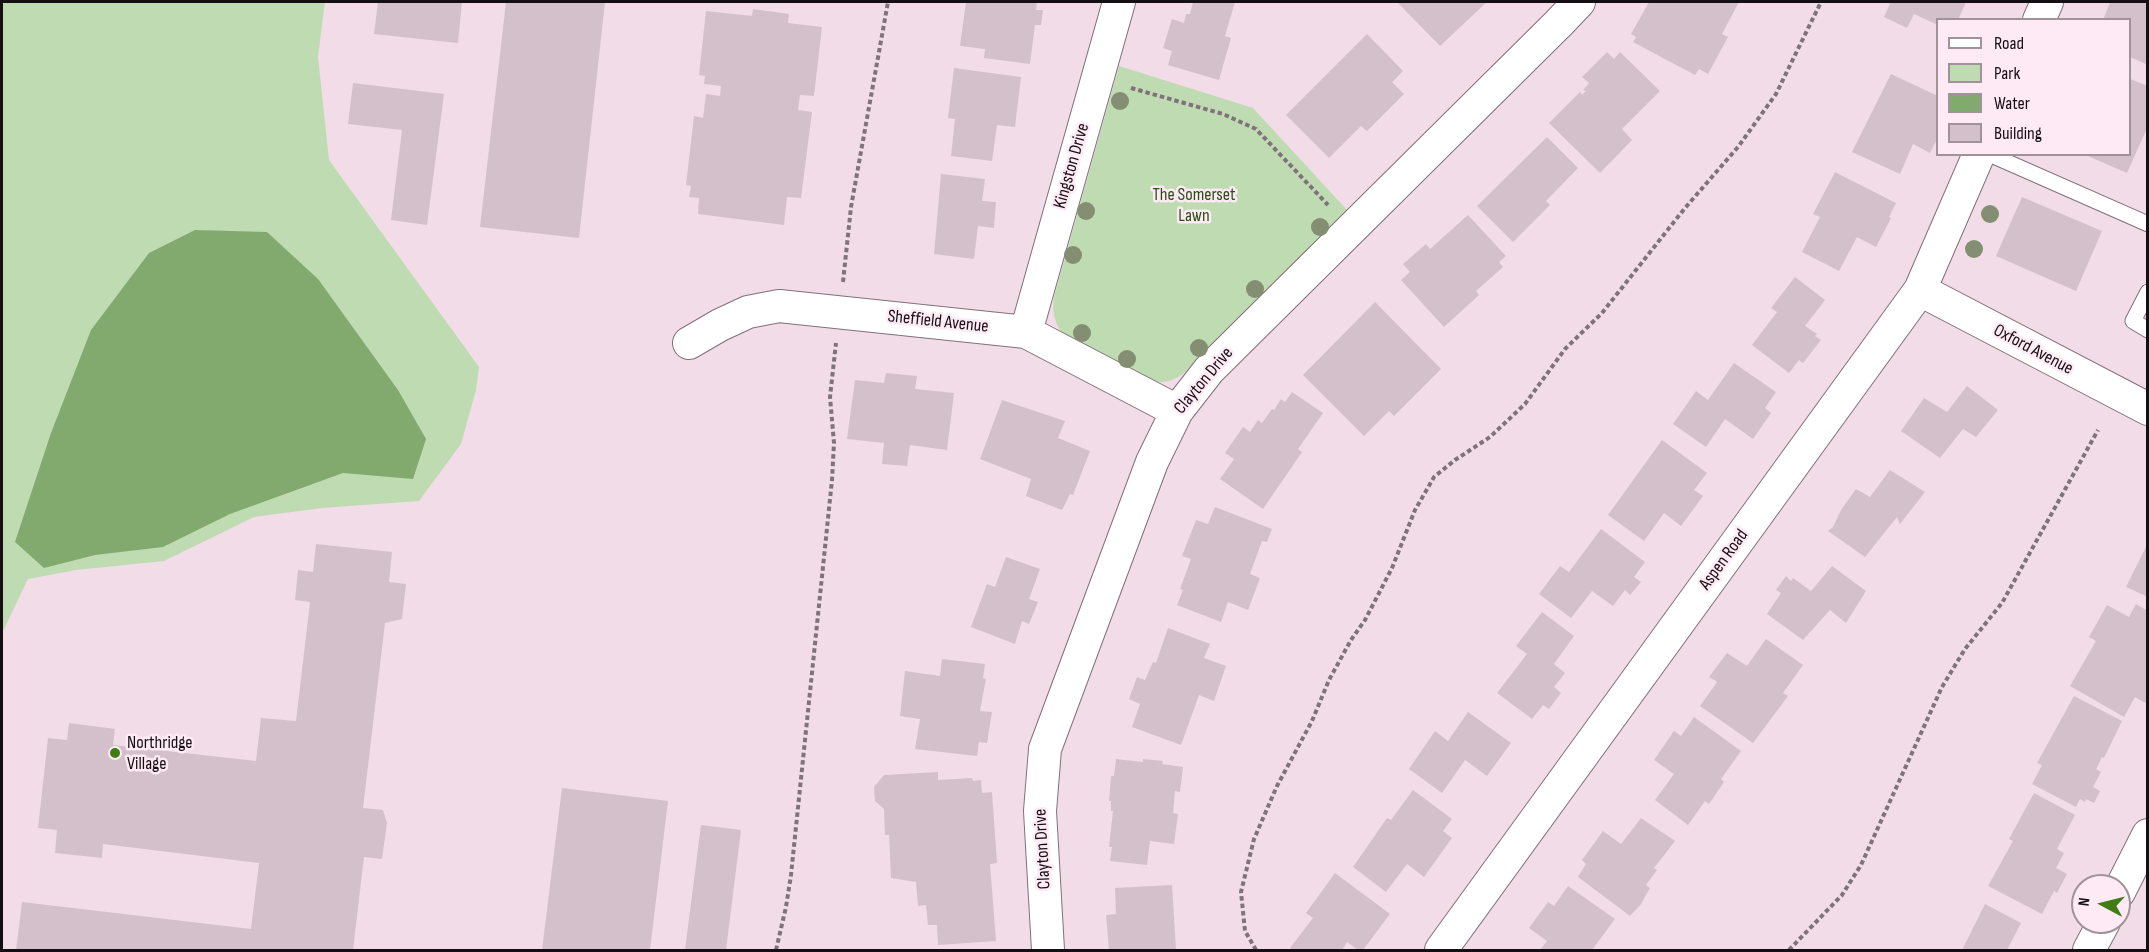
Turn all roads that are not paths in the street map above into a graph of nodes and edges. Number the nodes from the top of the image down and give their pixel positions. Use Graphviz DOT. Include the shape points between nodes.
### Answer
graph roads {
  1 [pos="1119,2"];
  2 [pos="1579,2"];
  3 [pos="2047,2"];
  4 [pos="2040,18"];
  5 [pos="1978,156"];
  6 [pos="1994,156"];
  7 [pos="2148,224"];
  8 [pos="1920,290"];
  9 [pos="2148,292"];
  10 [pos="2148,330"];
  11 [pos="1026,332"];
  12 [pos="689,344"];
  13 [pos="2148,409"];
  14 [pos="1177,411"];
  15 [pos="2148,835"];
  16 [pos="2128,874"];
  17 [pos="2098,934"];
  18 [pos="1048,951"];
  19 [pos="1441,951"];
  20 [pos="2090,951"];
  1 -- 11 [label="street, Kingston Drive"];
  2 -- 14 [label="street, Clayton Drive" via="1209,370"];
  3 -- 4 [label="street"];
  5 -- 8 [label="street, Aspen Road"];
  6 -- 7 [label="lane"];
  8 -- 13 [label="street, Oxford Avenue"];
  8 -- 19 [label="street, Aspen Road"];
  9 -- 10 [label="lane" via="2133,321"];
  11 -- 12 [label="street, Sheffield Avenue" via="779,306 748,312"];
  11 -- 14 [label="street, Sheffield Avenue"];
  14 -- 18 [label="street, Clayton Drive" via="1152,462 1045,749 1040,811"];
  15 -- 16 [label="street"];
  17 -- 20 [label="street"];
}
